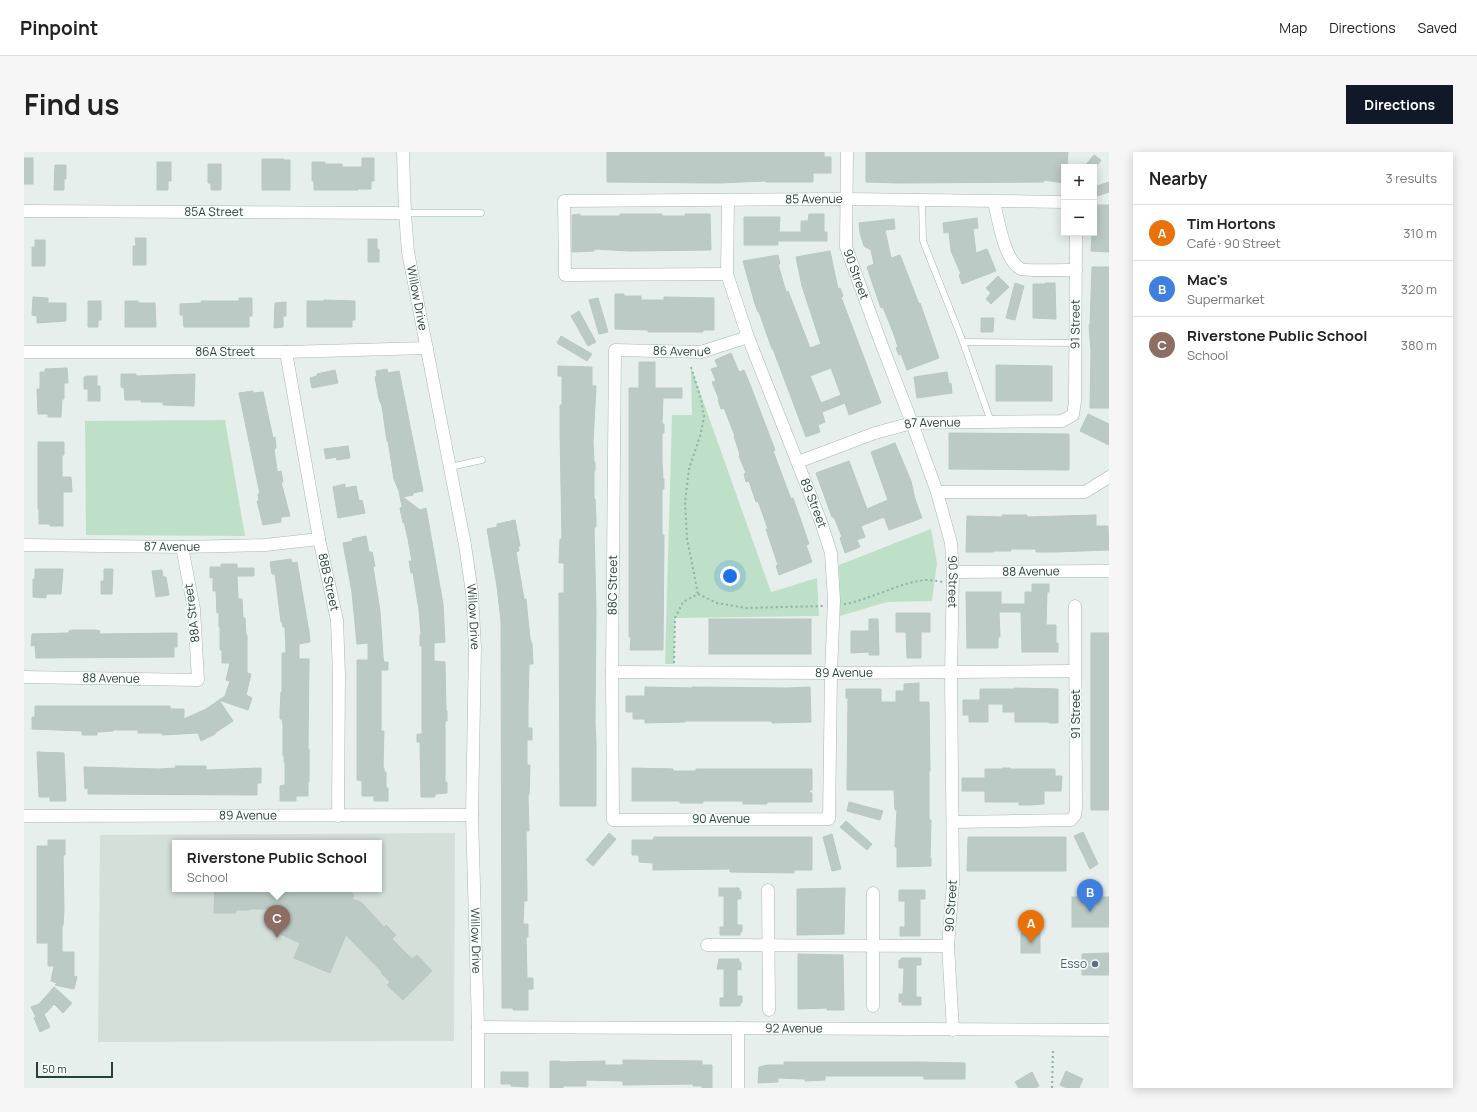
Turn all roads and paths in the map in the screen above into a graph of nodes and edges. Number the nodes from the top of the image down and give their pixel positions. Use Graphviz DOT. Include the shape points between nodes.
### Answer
graph roads {
  1 [pos="403,152"];
  2 [pos="847,152"];
  3 [pos="846,199"];
  4 [pos="728,200"];
  5 [pos="922,200"];
  6 [pos="994,202"];
  7 [pos="1061,202"];
  8 [pos="24,211"];
  9 [pos="405,213"];
  10 [pos="481,213"];
  11 [pos="1076,236"];
  12 [pos="1076,270"];
  13 [pos="727,274"];
  14 [pos="748,338"];
  15 [pos="963,342"];
  16 [pos="1075,343"];
  17 [pos="427,348"];
  18 [pos="615,350"];
  19 [pos="24,352"];
  20 [pos="286,352"];
  21 [pos="691,368"];
  22 [pos="1073,415"];
  23 [pos="990,422"];
  24 [pos="912,423"];
  25 [pos="482,460"];
  26 [pos="798,462"];
  27 [pos="450,467"];
  28 [pos="1109,477"];
  29 [pos="937,492"];
  30 [pos="319,538"];
  31 [pos="24,545"];
  32 [pos="182,547"];
  33 [pos="1109,571"];
  34 [pos="953,577"];
  35 [pos="698,594"];
  36 [pos="834,606"];
  37 [pos="1075,606"];
  38 [pos="674,664"];
  39 [pos="1075,671"];
  40 [pos="612,672"];
  41 [pos="951,672"];
  42 [pos="831,673"];
  43 [pos="24,677"];
  44 [pos="198,680"];
  45 [pos="472,815"];
  46 [pos="24,816"];
  47 [pos="338,816"];
  48 [pos="829,819"];
  49 [pos="613,820"];
  50 [pos="953,822"];
  51 [pos="768,890"];
  52 [pos="874,893"];
  53 [pos="707,945"];
  54 [pos="768,946"];
  55 [pos="873,946"];
  56 [pos="948,946"];
  57 [pos="873,1006"];
  58 [pos="769,1010"];
  59 [pos="478,1027"];
  60 [pos="738,1028"];
  61 [pos="953,1030"];
  62 [pos="1109,1030"];
  63 [pos="1053,1049"];
  64 [pos="478,1088"];
  65 [pos="738,1088"];
  66 [pos="1052,1088"];
  1 -- 9 [label="street, Willow Drive"];
  2 -- 3 [label="street, 90 Street"];
  3 -- 4 [label="street, 85 Avenue"];
  3 -- 5 [label="street, 85 Avenue"];
  3 -- 24 [label="street, 90 Street" via="846,247"];
  4 -- 13 [label="street, 89 Street"];
  4 -- 13 [label="street, 85 Avenue" via="564,201 565,275"];
  5 -- 6 [label="street, 85 Avenue"];
  5 -- 15 [label="lane" via="923,241"];
  6 -- 7 [label="street, 85 Avenue"];
  6 -- 12 [label="street" via="1008,255 1021,269"];
  8 -- 9 [label="street, 85A Street"];
  9 -- 10 [label="lane"];
  9 -- 17 [label="street, Willow Drive" via="408,252"];
  11 -- 12 [label="street, 91 Street"];
  12 -- 16 [label="street, 91 Street"];
  13 -- 14 [label="street, 89 Street"];
  14 -- 18 [label="street, 86 Avenue" via="700,352"];
  14 -- 26 [label="street, 89 Street"];
  15 -- 16 [label="lane"];
  15 -- 23 [label="lane"];
  16 -- 22 [label="street, 91 Street"];
  17 -- 20 [label="street, 86A Street"];
  17 -- 27 [label="street, Willow Drive"];
  18 -- 40 [label="street, 88C Street"];
  19 -- 20 [label="street, 86A Street"];
  20 -- 30 [label="street, 88B Street"];
  21 -- 35 [label="path" via="704,416 689,469 685,502 687,539"];
  22 -- 23 [label="street, 87 Avenue" via="1062,421"];
  23 -- 24 [label="street, 87 Avenue"];
  24 -- 26 [label="street, 87 Avenue" via="875,433"];
  24 -- 29 [label="street, 90 Street"];
  25 -- 27 [label="lane"];
  26 -- 36 [label="street, 89 Street" via="831,553"];
  27 -- 45 [label="street, Willow Drive" via="472,593 475,648"];
  28 -- 29 [label="street" via="1085,492"];
  29 -- 34 [label="street, 90 Street" via="951,543"];
  30 -- 32 [label="street, 87 Avenue" via="265,545"];
  30 -- 47 [label="street, 88B Street" via="337,620"];
  31 -- 32 [label="street, 87 Avenue"];
  32 -- 44 [label="street, 88A Street" via="194,608"];
  33 -- 34 [label="street, 88 Avenue"];
  34 -- 36 [label="path" via="924,580 856,602"];
  34 -- 41 [label="street, 90 Street"];
  35 -- 36 [label="path" via="717,603 746,608"];
  35 -- 38 [label="path" via="683,602 675,618"];
  36 -- 42 [label="street, 89 Street"];
  37 -- 39 [label="street, 91 Street"];
  39 -- 41 [label="street, 89 Avenue"];
  39 -- 50 [label="street, 91 Street" via="1076,808 1071,820"];
  40 -- 42 [label="street, 89 Avenue"];
  40 -- 49 [label="street, 88C Street"];
  41 -- 42 [label="street, 89 Avenue"];
  41 -- 50 [label="street, 90 Street"];
  42 -- 48 [label="street, 89 Street"];
  43 -- 44 [label="street, 88 Avenue"];
  45 -- 47 [label="street, 89 Avenue"];
  45 -- 59 [label="street, Willow Drive"];
  46 -- 47 [label="street, 89 Avenue"];
  48 -- 49 [label="street, 90 Avenue"];
  50 -- 56 [label="street, 90 Street" via="953,883"];
  51 -- 54 [label="street"];
  52 -- 55 [label="street"];
  53 -- 54 [label="street"];
  54 -- 55 [label="street"];
  54 -- 58 [label="street"];
  55 -- 56 [label="street"];
  55 -- 57 [label="street"];
  56 -- 61 [label="street, 90 Street"];
  59 -- 60 [label="street, 92 Avenue"];
  59 -- 64 [label="street, Willow Drive"];
  60 -- 61 [label="street, 92 Avenue"];
  60 -- 65 [label="street"];
  61 -- 62 [label="street, 92 Avenue"];
  63 -- 66 [label="path"];
}
